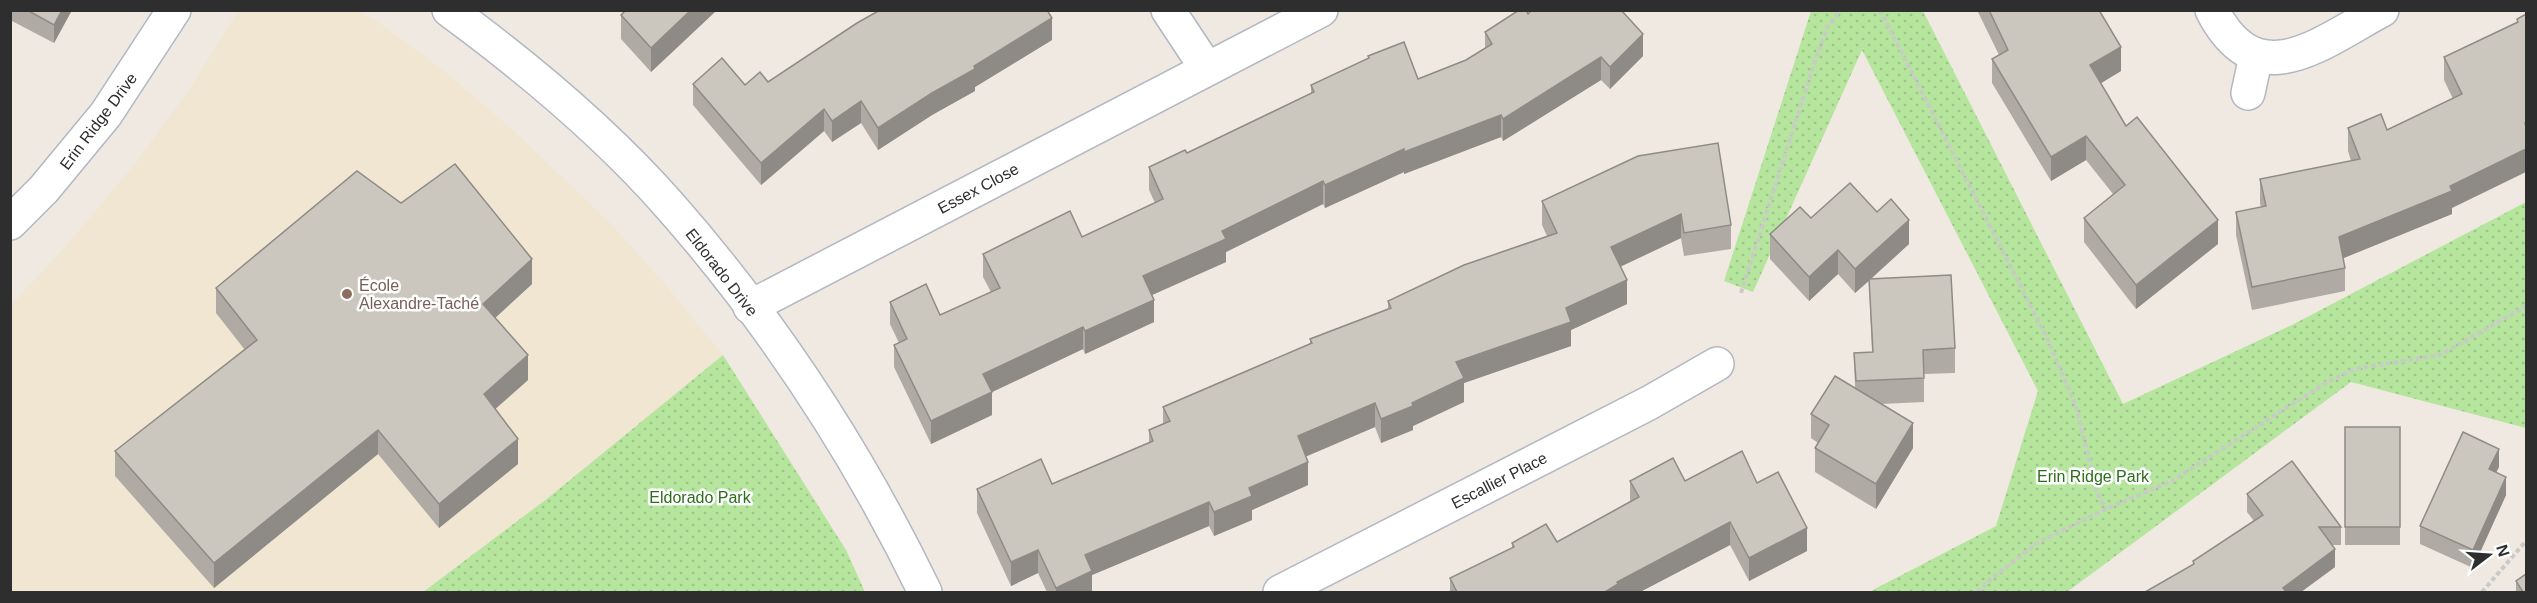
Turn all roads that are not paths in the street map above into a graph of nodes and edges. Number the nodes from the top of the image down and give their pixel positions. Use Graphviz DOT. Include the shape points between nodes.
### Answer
graph roads {
  1 [pos="174,10"];
  2 [pos="449,10"];
  3 [pos="1168,10"];
  4 [pos="1321,10"];
  5 [pos="2211,10"];
  6 [pos="2382,10"];
  7 [pos="2256,56"];
  8 [pos="1207,69"];
  9 [pos="2248,93"];
  10 [pos="10,223"];
  11 [pos="750,307"];
  12 [pos="1717,364"];
  13 [pos="925,592"];
  14 [pos="1280,592"];
  1 -- 10 [label="street, Erin Ridge Drive" via="106,114 44,189"];
  2 -- 11 [label="street, Eldorado Drive" via="537,77 599,134 669,205"];
  3 -- 8 [label="street"];
  4 -- 8 [label="street, Essex Close"];
  5 -- 7 [label="street" via="2226,35"];
  6 -- 7 [label="street" via="2296,54 2271,59"];
  7 -- 9 [label="street"];
  8 -- 11 [label="street, Essex Close"];
  11 -- 13 [label="street, Eldorado Drive" via="836,430"];
  12 -- 14 [label="street, Escallier Place" via="1649,403"];
}
